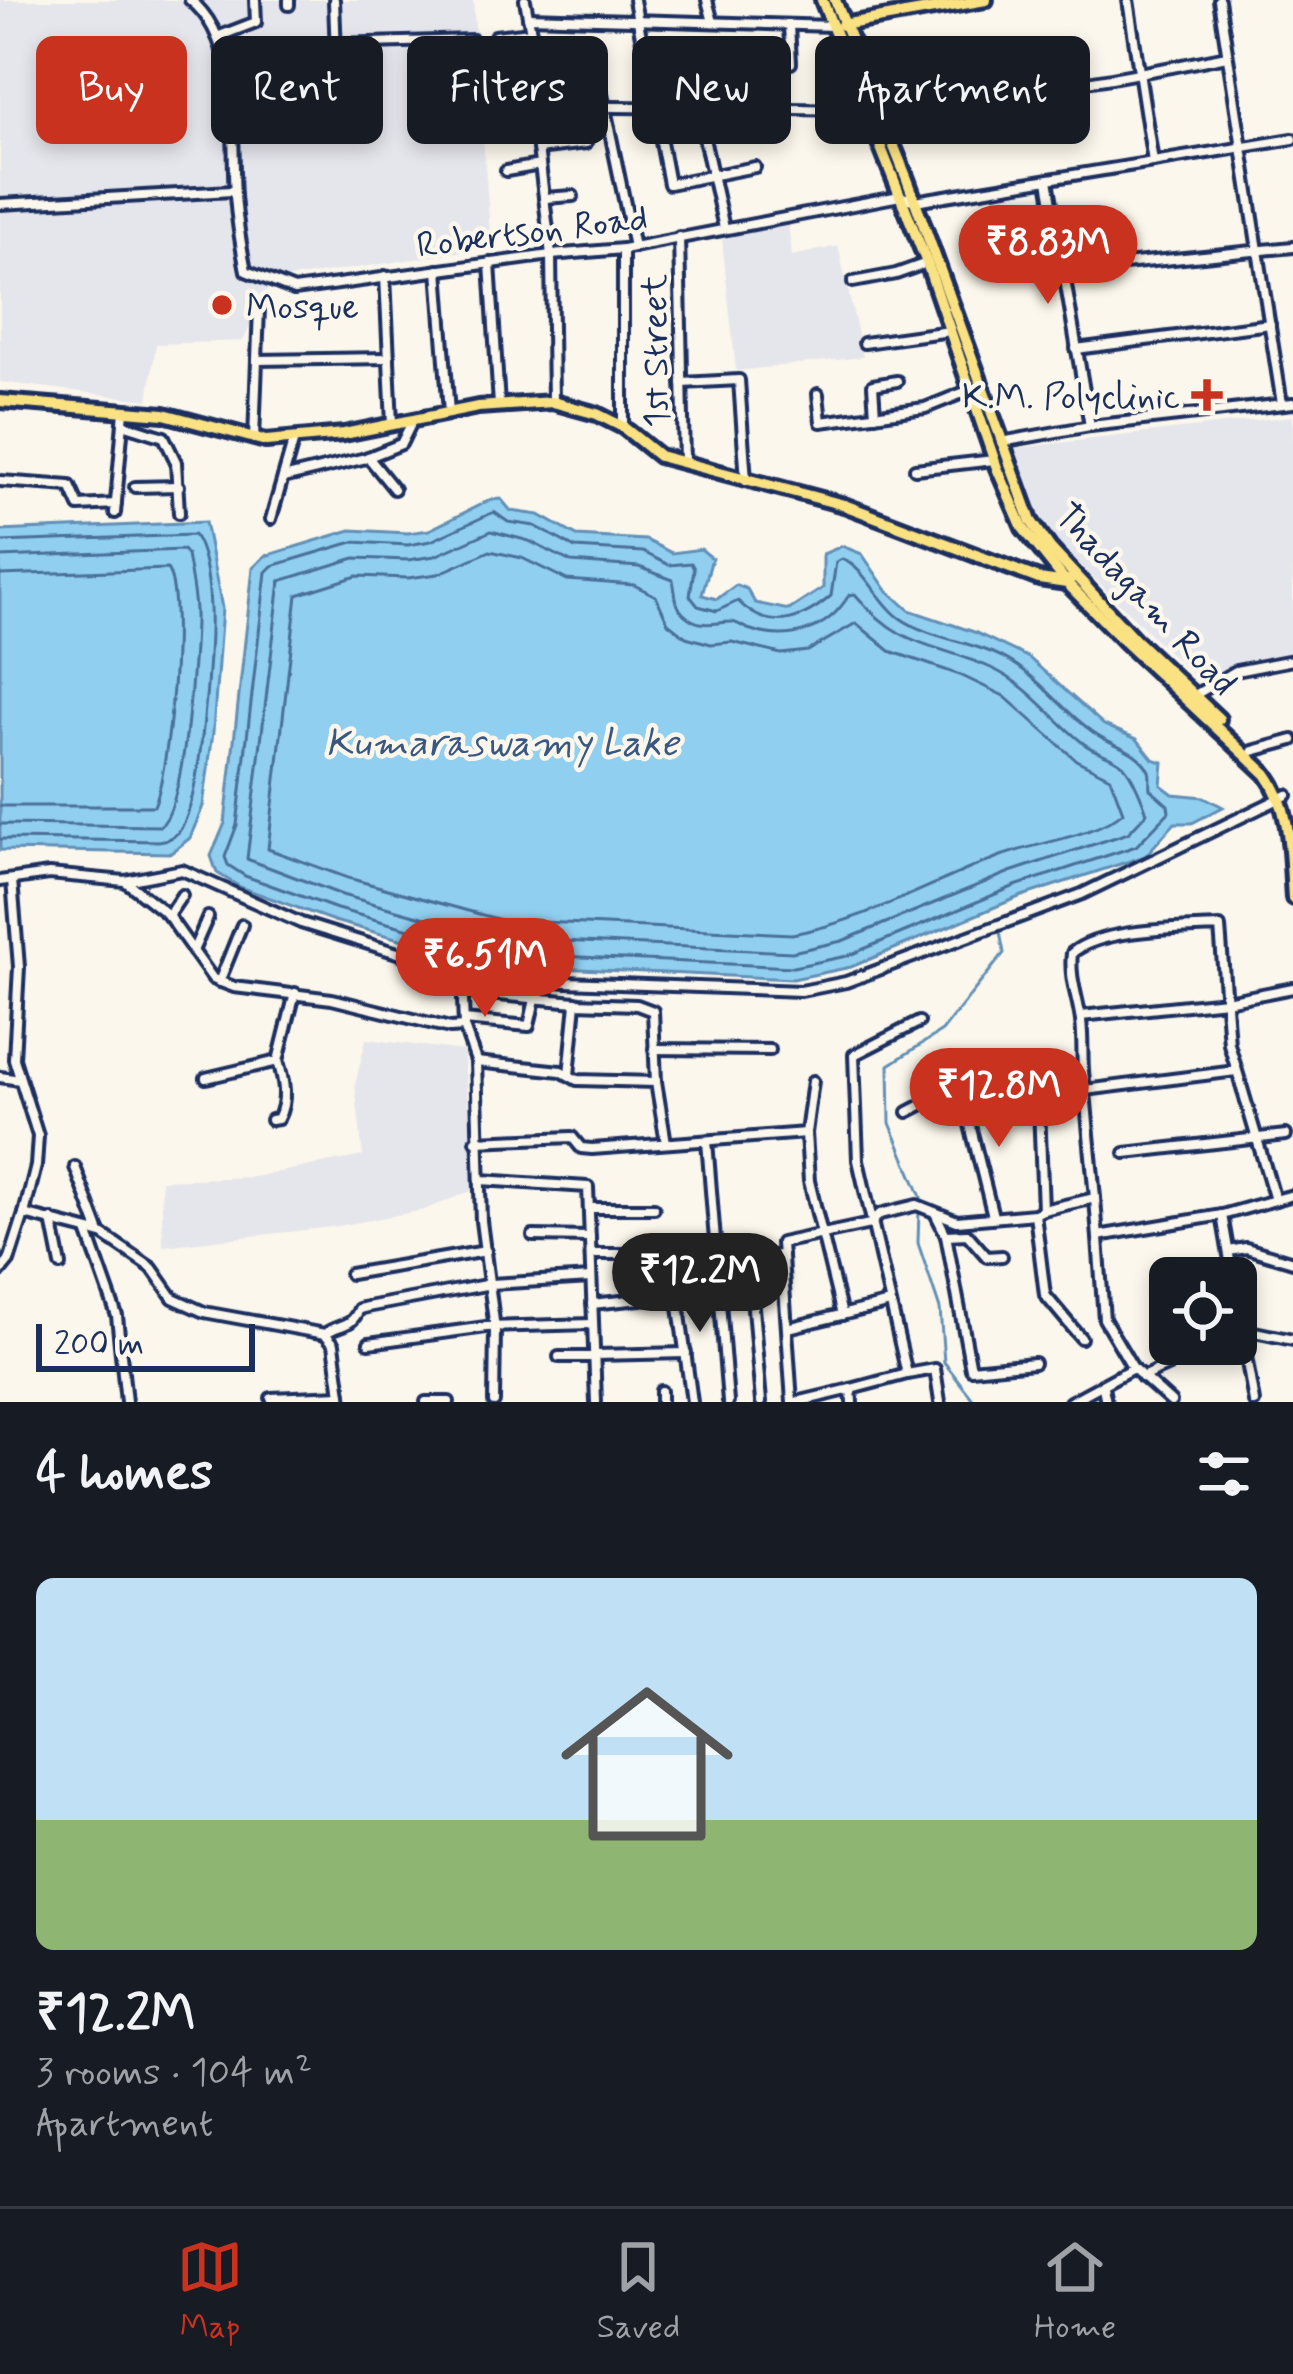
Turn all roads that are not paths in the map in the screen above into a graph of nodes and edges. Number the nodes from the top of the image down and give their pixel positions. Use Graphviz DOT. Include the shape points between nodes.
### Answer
graph roads {
  1 [pos="190,0"];
  2 [pos="256,0"];
  3 [pos="334,0"];
  4 [pos="525,0"];
  5 [pos="634,0"];
  6 [pos="707,0"];
  7 [pos="822,0"];
  8 [pos="835,0"];
  9 [pos="986,0"];
  10 [pos="1128,0"];
  11 [pos="1219,0"];
  12 [pos="528,17"];
  13 [pos="640,20"];
  14 [pos="714,22"];
  15 [pos="789,25"];
  16 [pos="841,26"];
  17 [pos="531,32"];
  18 [pos="216,36"];
  19 [pos="220,36"];
  20 [pos="495,36"];
  21 [pos="531,36"];
  22 [pos="642,36"];
  23 [pos="790,36"];
  24 [pos="845,36"];
  25 [pos="407,44"];
  26 [pos="1227,56"];
  27 [pos="1140,74"];
  28 [pos="1090,82"];
  29 [pos="608,130"];
  30 [pos="1293,140"];
  31 [pos="233,144"];
  32 [pos="537,144"];
  33 [pos="576,144"];
  34 [pos="660,144"];
  35 [pos="705,144"];
  36 [pos="884,144"];
  37 [pos="888,144"];
  38 [pos="1242,146"];
  39 [pos="538,148"];
  40 [pos="1153,162"];
  41 [pos="540,165"];
  42 [pos="754,167"];
  43 [pos="506,171"];
  44 [pos="712,176"];
  45 [pos="1048,179"];
  46 [pos="573,196"];
  47 [pos="900,196"];
  48 [pos="236,197"];
  49 [pos="544,198"];
  50 [pos="914,201"];
  51 [pos="0,204"];
  52 [pos="724,229"];
  53 [pos="679,237"];
  54 [pos="1293,247"];
  55 [pos="628,248"];
  56 [pos="1260,252"];
  57 [pos="550,255"];
  58 [pos="490,262"];
  59 [pos="927,263"];
  60 [pos="438,270"];
  61 [pos="1065,270"];
  62 [pos="385,276"];
  63 [pos="853,282"];
  64 [pos="259,308"];
  65 [pos="1270,324"];
  66 [pos="951,331"];
  67 [pos="864,343"];
  68 [pos="1076,349"];
  69 [pos="389,358"];
  70 [pos="256,360"];
  71 [pos="897,381"];
  72 [pos="682,382"];
  73 [pos="971,390"];
  74 [pos="818,394"];
  75 [pos="0,401"];
  76 [pos="554,402"];
  77 [pos="1288,404"];
  78 [pos="499,405"];
  79 [pos="449,413"];
  80 [pos="875,415"];
  81 [pos="123,418"];
  82 [pos="412,420"];
  83 [pos="392,424"];
  84 [pos="1090,426"];
  85 [pos="623,427"];
  86 [pos="254,439"];
  87 [pos="294,439"];
  88 [pos="1001,442"];
  89 [pos="368,457"];
  90 [pos="994,460"];
  91 [pos="684,464"];
  92 [pos="915,469"];
  93 [pos="283,478"];
  94 [pos="0,481"];
  95 [pos="746,481"];
  96 [pos="179,486"];
  97 [pos="135,487"];
  98 [pos="394,490"];
  99 [pos="179,513"];
  100 [pos="272,518"];
  101 [pos="1071,579"];
  102 [pos="1293,660"];
  103 [pos="1193,696"];
  104 [pos="1293,740"];
  105 [pos="1252,751"];
  106 [pos="1283,796"];
  107 [pos="1290,814"];
  108 [pos="13,880"];
  109 [pos="0,881"];
  110 [pos="125,881"];
  111 [pos="182,896"];
  112 [pos="1293,898"];
  113 [pos="168,916"];
  114 [pos="208,917"];
  115 [pos="242,925"];
  116 [pos="192,952"];
  117 [pos="490,974"];
  118 [pos="219,982"];
  119 [pos="1293,988"];
  120 [pos="465,992"];
  121 [pos="295,993"];
  122 [pos="535,999"];
  123 [pos="1226,1000"];
  124 [pos="577,1003"];
  125 [pos="1081,1016"];
  126 [pos="919,1022"];
  127 [pos="464,1023"];
  128 [pos="654,1049"];
  129 [pos="770,1050"];
  130 [pos="278,1061"];
  131 [pos="476,1061"];
  132 [pos="1083,1071"];
  133 [pos="1236,1071"];
  134 [pos="568,1075"];
  135 [pos="0,1077"];
  136 [pos="206,1078"];
  137 [pos="20,1080"];
  138 [pos="813,1081"];
  139 [pos="656,1082"];
  140 [pos="990,1088"];
  141 [pos="1085,1090"];
  142 [pos="962,1093"];
  143 [pos="908,1112"];
  144 [pos="271,1120"];
  145 [pos="806,1133"];
  146 [pos="1286,1135"];
  147 [pos="1256,1138"];
  148 [pos="476,1141"];
  149 [pos="707,1142"];
  150 [pos="666,1144"];
  151 [pos="1125,1154"];
  152 [pos="75,1167"];
  153 [pos="481,1180"];
  154 [pos="1293,1195"];
  155 [pos="1096,1198"];
  156 [pos="1276,1200"];
  157 [pos="589,1208"];
  158 [pos="654,1208"];
  159 [pos="934,1211"];
  160 [pos="1039,1212"];
  161 [pos="24,1214"];
  162 [pos="1222,1215"];
  163 [pos="993,1216"];
  164 [pos="874,1219"];
  165 [pos="52,1220"];
  166 [pos="87,1230"];
  167 [pos="100,1233"];
  168 [pos="824,1234"];
  169 [pos="946,1235"];
  170 [pos="532,1236"];
  171 [pos="1098,1236"];
  172 [pos="590,1237"];
  173 [pos="486,1250"];
  174 [pos="1229,1251"];
  175 [pos="591,1254"];
  176 [pos="782,1256"];
  177 [pos="1002,1256"];
  178 [pos="1230,1257"];
  179 [pos="749,1261"];
  180 [pos="1293,1262"];
  181 [pos="62,1264"];
  182 [pos="714,1264"];
  183 [pos="679,1265"];
  184 [pos="0,1272"];
  185 [pos="350,1274"];
  186 [pos="591,1278"];
  187 [pos="491,1284"];
  188 [pos="679,1295"];
  189 [pos="890,1303"];
  190 [pos="592,1304"];
  191 [pos="842,1315"];
  192 [pos="592,1324"];
  193 [pos="788,1328"];
  194 [pos="494,1329"];
  195 [pos="1257,1333"];
  196 [pos="325,1334"];
  197 [pos="1081,1338"];
  198 [pos="1293,1340"];
  199 [pos="369,1343"];
  200 [pos="686,1353"];
  201 [pos="595,1356"];
  202 [pos="559,1357"];
  203 [pos="1034,1363"];
  204 [pos="1169,1365"];
  205 [pos="1247,1365"];
  206 [pos="1133,1368"];
  207 [pos="907,1374"];
  208 [pos="1142,1377"];
  209 [pos="1103,1387"];
  210 [pos="851,1389"];
  211 [pos="271,1398"];
  212 [pos="341,1398"];
  213 [pos="126,1402"];
  214 [pos="426,1402"];
  215 [pos="449,1402"];
  216 [pos="494,1402"];
  217 [pos="596,1402"];
  218 [pos="692,1402"];
  219 [pos="728,1402"];
  220 [pos="761,1402"];
  221 [pos="795,1402"];
  222 [pos="852,1402"];
  223 [pos="940,1402"];
  224 [pos="1070,1402"];
  225 [pos="1106,1402"];
  226 [pos="1171,1402"];
  227 [pos="1254,1402"];
  1 -- 18 [label="street"];
  2 -- 19 [label="street" via="256,22"];
  3 -- 25 [label="street" via="336,49"];
  4 -- 12 [label="street"];
  5 -- 13 [label="street"];
  6 -- 14 [label="street"];
  7 -- 16 [label="main road, Thadagam Road"];
  8 -- 16 [label="main road, Thadagam Road"];
  9 -- 16 [label="main road"];
  10 -- 27 [label="street"];
  11 -- 26 [label="street"];
  12 -- 13 [label="street"];
  12 -- 17 [label="street"];
  13 -- 14 [label="street"];
  13 -- 22 [label="street"];
  14 -- 15 [label="street"];
  15 -- 16 [label="street"];
  15 -- 23 [label="street"];
  16 -- 24 [label="main road, Thadagam Road"];
  17 -- 20 [label="street"];
  17 -- 21 [label="street"];
  26 -- 27 [label="street"];
  26 -- 38 [label="street"];
  27 -- 28 [label="street"];
  27 -- 40 [label="street"];
  29 -- 55 [label="street"];
  30 -- 38 [label="street"];
  31 -- 48 [label="street"];
  32 -- 39 [label="street"];
  33 -- 39 [label="street"];
  34 -- 44 [label="street" via="669,184"];
  35 -- 44 [label="street"];
  36 -- 47 [label="main road, Thadagam Road"];
  37 -- 50 [label="main road, Thadagam Road"];
  38 -- 40 [label="street"];
  38 -- 56 [label="street"];
  39 -- 41 [label="street"];
  40 -- 45 [label="street"];
  41 -- 43 [label="street"];
  41 -- 49 [label="street"];
  42 -- 44 [label="street"];
  44 -- 52 [label="street"];
  45 -- 50 [label="street"];
  45 -- 61 [label="street"];
  46 -- 49 [label="street"];
  47 -- 50 [label="street"];
  47 -- 52 [label="street, Robertson Road"];
  47 -- 59 [label="main road, Thadagam Road"];
  48 -- 51 [label="street" via="232,191"];
  48 -- 62 [label="street, Robertson Road" via="246,271 294,290"];
  49 -- 57 [label="street"];
  50 -- 88 [label="main road, Thadagam Road"];
  52 -- 53 [label="street, Robertson Road"];
  53 -- 55 [label="street, Robertson Road"];
  53 -- 72 [label="street, 1st Street"];
  54 -- 56 [label="street"];
  55 -- 57 [label="street, Robertson Road"];
  55 -- 85 [label="street"];
  56 -- 61 [label="street"];
  56 -- 65 [label="street"];
  57 -- 58 [label="street, Robertson Road"];
  57 -- 76 [label="street"];
  58 -- 60 [label="street, Robertson Road"];
  58 -- 78 [label="street"];
  59 -- 63 [label="street"];
  59 -- 66 [label="main road, Thadagam Road"];
  60 -- 62 [label="street, Robertson Road"];
  60 -- 79 [label="street"];
  61 -- 68 [label="street"];
  62 -- 69 [label="street"];
  64 -- 70 [label="street"];
  65 -- 68 [label="street"];
  65 -- 77 [label="street"];
  66 -- 67 [label="street"];
  66 -- 73 [label="main road, Thadagam Road"];
  68 -- 84 [label="street"];
  69 -- 70 [label="street"];
  69 -- 83 [label="street"];
  70 -- 86 [label="street"];
  71 -- 80 [label="street" via="873,385"];
  72 -- 91 [label="street, 1st Street"];
  72 -- 95 [label="street" via="739,380"];
  73 -- 80 [label="street"];
  73 -- 90 [label="main road, Thadagam Road"];
  74 -- 80 [label="street" via="819,422"];
  75 -- 81 [label="main road"];
  76 -- 78 [label="main road"];
  76 -- 85 [label="main road"];
  77 -- 84 [label="street"];
  78 -- 79 [label="main road"];
  79 -- 82 [label="main road"];
  81 -- 86 [label="main road" via="164,414"];
  81 -- 94 [label="street" via="115,509 79,506 70,486"];
  81 -- 96 [label="street" via="164,437"];
  82 -- 83 [label="main road"];
  82 -- 89 [label="street" via="401,444"];
  83 -- 87 [label="main road"];
  84 -- 88 [label="street"];
  85 -- 91 [label="main road" via="659,456"];
  86 -- 87 [label="main road"];
  87 -- 93 [label="street"];
  88 -- 101 [label="main road, Thadagam Road" via="1031,520"];
  89 -- 93 [label="street"];
  89 -- 98 [label="street"];
  90 -- 92 [label="street"];
  90 -- 101 [label="main road, Thadagam Road" via="1023,528"];
  91 -- 95 [label="main road"];
  93 -- 100 [label="street"];
  95 -- 101 [label="main road" via="844,505 1040,580"];
  96 -- 97 [label="street"];
  96 -- 99 [label="street"];
  101 -- 103 [label="main road, Thadagam Road"];
  101 -- 106 [label="main road, Thadagam Road"];
  102 -- 103 [label="street" via="1235,671"];
  103 -- 105 [label="main road, Thadagam Road"];
  104 -- 105 [label="street"];
  105 -- 106 [label="main road, Thadagam Road"];
  106 -- 107 [label="main road, Thadagam Road"];
  106 -- 117 [label="street" via="1082,894 846,982 801,992"];
  107 -- 112 [label="main road, Thadagam Road"];
  108 -- 109 [label="street"];
  108 -- 110 [label="street" via="50,874"];
  108 -- 137 [label="street"];
  110 -- 113 [label="street"];
  110 -- 117 [label="street" via="182,870 302,923 425,963"];
  111 -- 113 [label="street"];
  113 -- 116 [label="street"];
  114 -- 116 [label="street"];
  115 -- 118 [label="street"];
  116 -- 118 [label="street"];
  117 -- 120 [label="street"];
  118 -- 121 [label="street"];
  119 -- 123 [label="street"];
  120 -- 122 [label="street"];
  120 -- 127 [label="street"];
  121 -- 127 [label="street" via="450,1028"];
  121 -- 130 [label="street"];
  122 -- 124 [label="street"];
  122 -- 127 [label="street" via="530,1026"];
  123 -- 125 [label="street"];
  123 -- 125 [label="street" via="1220,927 1156,931 1085,942 1072,953 1072,999"];
  123 -- 133 [label="street"];
  124 -- 128 [label="street" via="652,1009"];
  124 -- 134 [label="street"];
  125 -- 132 [label="street"];
  126 -- 164 [label="street" via="854,1055 859,1160"];
  127 -- 131 [label="street"];
  128 -- 129 [label="street"];
  128 -- 139 [label="street"];
  130 -- 136 [label="street"];
  130 -- 144 [label="street" via="284,1107"];
  131 -- 134 [label="street"];
  131 -- 148 [label="street"];
  132 -- 141 [label="street"];
  132 -- 160 [label="street" via="1038,1081"];
  133 -- 141 [label="street"];
  133 -- 147 [label="street"];
  134 -- 139 [label="street"];
  135 -- 137 [label="street"];
  137 -- 161 [label="street" via="38,1136"];
  138 -- 145 [label="street"];
  139 -- 150 [label="street"];
  140 -- 142 [label="street"];
  141 -- 155 [label="street"];
  142 -- 143 [label="street"];
  142 -- 163 [label="street"];
  145 -- 149 [label="street"];
  145 -- 168 [label="street" via="808,1181"];
  146 -- 147 [label="street"];
  147 -- 151 [label="street"];
  147 -- 156 [label="street"];
  148 -- 150 [label="street" via="572,1137 592,1149"];
  148 -- 153 [label="street"];
  149 -- 150 [label="street"];
  149 -- 182 [label="street"];
  152 -- 167 [label="street"];
  153 -- 157 [label="street" via="588,1187"];
  153 -- 173 [label="street"];
  154 -- 156 [label="street"];
  155 -- 160 [label="street"];
  155 -- 171 [label="street"];
  156 -- 162 [label="street"];
  157 -- 158 [label="street"];
  157 -- 172 [label="street"];
  159 -- 163 [label="street" via="956,1221"];
  159 -- 164 [label="street" via="917,1205"];
  159 -- 169 [label="street"];
  160 -- 163 [label="street"];
  160 -- 197 [label="street" via="1045,1295"];
  161 -- 165 [label="street"];
  161 -- 184 [label="street"];
  162 -- 171 [label="street"];
  162 -- 174 [label="street"];
  164 -- 168 [label="street"];
  164 -- 189 [label="street"];
  165 -- 166 [label="street"];
  165 -- 181 [label="street"];
  166 -- 167 [label="street"];
  166 -- 213 [label="street" via="117,1316"];
  167 -- 196 [label="street" via="152,1268 173,1298 204,1312"];
  168 -- 176 [label="street" via="781,1243"];
  168 -- 191 [label="street"];
  169 -- 177 [label="street" via="967,1234 987,1257"];
  169 -- 203 [label="street" via="971,1369"];
  170 -- 172 [label="street"];
  171 -- 206 [label="street" via="1104,1319"];
  172 -- 175 [label="street"];
  173 -- 185 [label="street"];
  173 -- 187 [label="street"];
  174 -- 178 [label="street"];
  174 -- 180 [label="street"];
  175 -- 183 [label="street" via="675,1254"];
  175 -- 186 [label="street"];
  176 -- 179 [label="street"];
  176 -- 193 [label="street"];
  179 -- 182 [label="street"];
  179 -- 220 [label="street"];
  182 -- 183 [label="street"];
  182 -- 219 [label="street"];
  183 -- 188 [label="street"];
  186 -- 187 [label="street"];
  186 -- 190 [label="street"];
  187 -- 194 [label="street"];
  187 -- 196 [label="street" via="359,1309 346,1327"];
  188 -- 190 [label="street"];
  188 -- 200 [label="street"];
  189 -- 191 [label="street"];
  189 -- 207 [label="street"];
  190 -- 192 [label="street"];
  191 -- 193 [label="street"];
  192 -- 194 [label="street"];
  192 -- 201 [label="street"];
  193 -- 221 [label="street"];
  194 -- 199 [label="street"];
  194 -- 216 [label="street"];
  195 -- 198 [label="street"];
  196 -- 212 [label="street" via="334,1344"];
  200 -- 201 [label="street"];
  200 -- 218 [label="street"];
  201 -- 202 [label="street"];
  201 -- 217 [label="street"];
  204 -- 208 [label="street"];
  205 -- 227 [label="street"];
  206 -- 208 [label="street"];
  206 -- 209 [label="street"];
  207 -- 210 [label="street"];
  207 -- 223 [label="street" via="935,1369"];
  208 -- 226 [label="street"];
  209 -- 224 [label="street"];
  209 -- 225 [label="street"];
  210 -- 221 [label="street"];
  210 -- 222 [label="street"];
  211 -- 212 [label="street"];
  214 -- 215 [label="street"];
}
